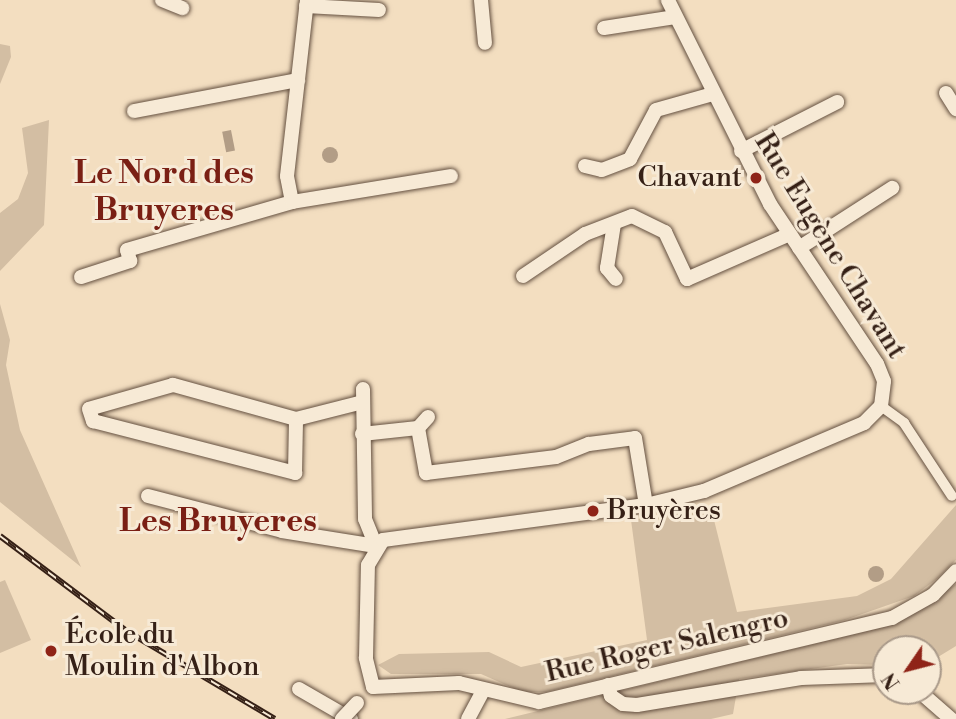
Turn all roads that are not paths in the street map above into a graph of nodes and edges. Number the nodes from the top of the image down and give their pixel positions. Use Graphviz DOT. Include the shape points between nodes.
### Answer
graph roads {
  1 [pos="162,0"];
  2 [pos="481,0"];
  3 [pos="668,0"];
  4 [pos="307,3"];
  5 [pos="182,8"];
  6 [pos="379,10"];
  7 [pos="675,17"];
  8 [pos="604,28"];
  9 [pos="485,43"];
  10 [pos="298,80"];
  11 [pos="946,93"];
  12 [pos="713,94"];
  13 [pos="837,102"];
  14 [pos="956,108"];
  15 [pos="134,111"];
  16 [pos="741,151"];
  17 [pos="586,166"];
  18 [pos="451,176"];
  19 [pos="892,188"];
  20 [pos="292,202"];
  21 [pos="614,224"];
  22 [pos="790,234"];
  23 [pos="799,248"];
  24 [pos="523,275"];
  25 [pos="81,276"];
  26 [pos="615,279"];
  27 [pos="881,406"];
  28 [pos="296,419"];
  29 [pos="362,434"];
  30 [pos="148,496"];
  31 [pos="953,496"];
  32 [pos="646,505"];
  33 [pos="376,546"];
  34 [pos="956,572"];
  35 [pos="872,675"];
  36 [pos="608,685"];
  37 [pos="373,687"];
  38 [pos="299,688"];
  39 [pos="483,691"];
  40 [pos="934,705"];
  41 [pos="342,719"];
  42 [pos="351,719"];
  43 [pos="468,719"];
  44 [pos="950,719"];
  1 -- 5 [label="street"];
  2 -- 9 [label="street"];
  3 -- 7 [label="street, Rue Eugène Chavant"];
  4 -- 6 [label="street"];
  4 -- 10 [label="street"];
  7 -- 8 [label="street"];
  7 -- 12 [label="street, Rue Eugène Chavant"];
  10 -- 15 [label="street"];
  10 -- 20 [label="street" via="287,176"];
  11 -- 14 [label="street"];
  12 -- 16 [label="street, Rue Eugène Chavant"];
  12 -- 17 [label="street" via="656,110 630,159 602,170"];
  13 -- 16 [label="street"];
  16 -- 22 [label="street, Rue Eugène Chavant"];
  18 -- 20 [label="street"];
  19 -- 23 [label="street"];
  20 -- 25 [label="street" via="127,250 130,261"];
  21 -- 22 [label="street" via="632,216 665,232 687,279"];
  21 -- 24 [label="street" via="585,234"];
  21 -- 26 [label="street" via="607,268"];
  22 -- 23 [label="street, Rue Eugène Chavant"];
  23 -- 27 [label="street, Rue Eugène Chavant" via="877,365 884,381"];
  27 -- 31 [label="street" via="904,423"];
  27 -- 32 [label="street" via="864,423 732,481"];
  28 -- 28 [label="street" via="295,473 93,421 89,409 173,386"];
  28 -- 29 [label="street" via="363,395"];
  29 -- 32 [label="street" via="423,423 426,473 556,457 589,444 635,438"];
  29 -- 33 [label="street" via="365,519"];
  30 -- 33 [label="street" via="282,531"];
  32 -- 33 [label="street" via="393,537"];
  33 -- 37 [label="street" via="368,565 366,664"];
  34 -- 36 [label="street, Rue Roger Salengro" via="933,595 892,618"];
  35 -- 36 [label="street" via="801,678 637,705 623,705 611,696"];
  36 -- 39 [label="street, Rue Roger Salengro" via="539,702"];
  37 -- 39 [label="street, Rue Roger Salengro" via="459,683"];
  37 -- 41 [label="street, bridge"];
  38 -- 42 [label="street"];
  39 -- 43 [label="street"];
  40 -- 44 [label="street"];
}
